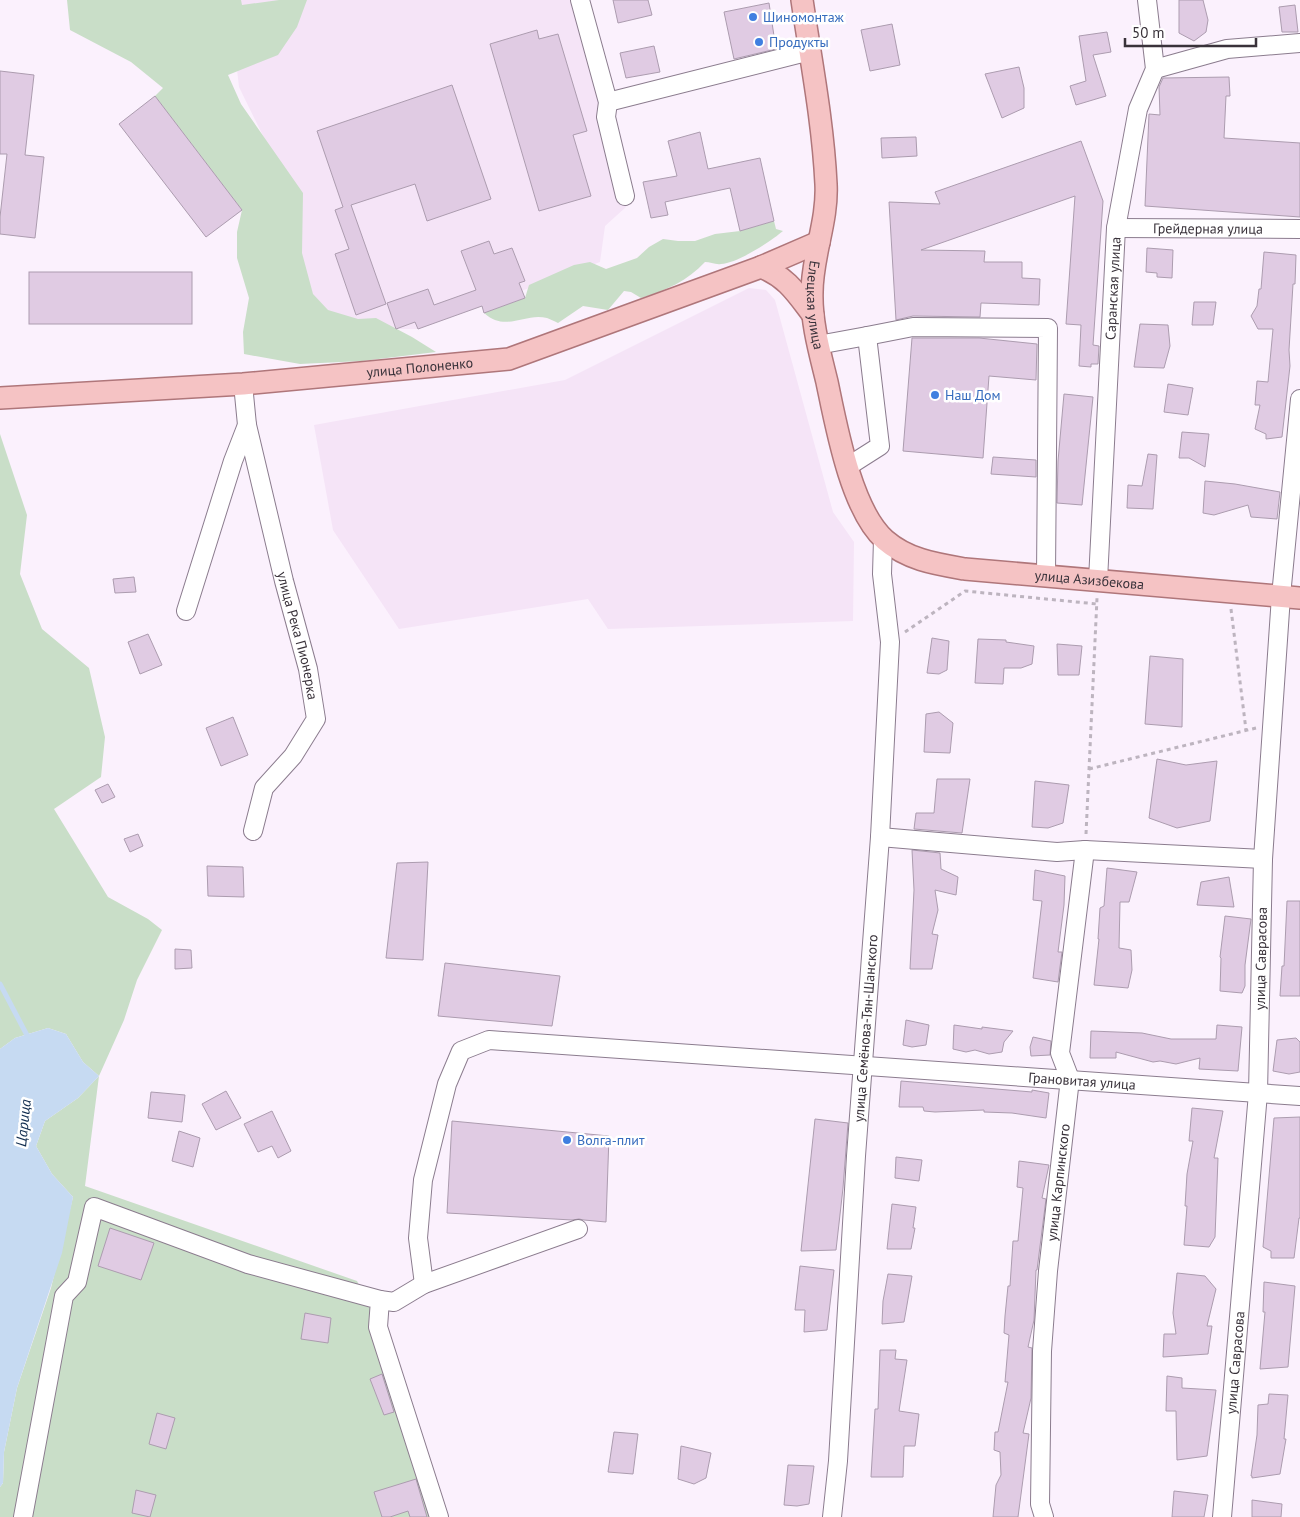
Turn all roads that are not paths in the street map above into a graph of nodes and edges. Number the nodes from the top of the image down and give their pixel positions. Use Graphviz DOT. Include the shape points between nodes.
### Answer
graph roads {
  1 [pos="580,0"];
  2 [pos="802,0"];
  3 [pos="1147,0"];
  4 [pos="1300,43"];
  5 [pos="810,51"];
  6 [pos="1155,69"];
  7 [pos="608,102"];
  8 [pos="625,196"];
  9 [pos="1116,228"];
  10 [pos="1300,229"];
  11 [pos="819,242"];
  12 [pos="761,267"];
  13 [pos="813,315"];
  14 [pos="867,336"];
  15 [pos="818,345"];
  16 [pos="243,384"];
  17 [pos="0,398"];
  18 [pos="1300,399"];
  19 [pos="247,425"];
  20 [pos="847,466"];
  21 [pos="883,539"];
  22 [pos="1046,576"];
  23 [pos="1098,580"];
  24 [pos="1290,597"];
  25 [pos="186,612"];
  26 [pos="253,831"];
  27 [pos="880,837"];
  28 [pos="1085,850"];
  29 [pos="1263,859"];
  30 [pos="863,1066"];
  31 [pos="1070,1079"];
  32 [pos="1258,1093"];
  33 [pos="1300,1096"];
  34 [pos="578,1229"];
  35 [pos="424,1284"];
  36 [pos="380,1300"];
  37 [pos="23,1517"];
  38 [pos="439,1517"];
  39 [pos="832,1517"];
  40 [pos="1044,1517"];
  41 [pos="1222,1517"];
  1 -- 7 [label="street"];
  2 -- 5 [label="main road, Елецкая улица"];
  3 -- 6 [label="street, Саранская улица"];
  4 -- 6 [label="street" via="1227,49"];
  5 -- 7 [label="street"];
  5 -- 11 [label="main road, Елецкая улица" via="826,186"];
  6 -- 9 [label="street, Саранская улица" via="1138,109"];
  7 -- 8 [label="street" via="606,118"];
  9 -- 10 [label="street, Грейдерная улица"];
  9 -- 23 [label="street, Саранская улица"];
  11 -- 12 [label="main road, улица Полоненко"];
  11 -- 13 [label="main road, Елецкая улица" via="813,267"];
  12 -- 13 [label="main road" via="790,284"];
  12 -- 16 [label="main road, улица Полоненко" via="509,359"];
  13 -- 15 [label="main road, Елецкая улица"];
  14 -- 15 [label="street"];
  14 -- 20 [label="street" via="880,446"];
  14 -- 22 [label="street" via="913,328 1048,328"];
  15 -- 20 [label="main road, Елецкая улица"];
  16 -- 17 [label="main road, улица Полоненко"];
  16 -- 19 [label="street, улица Река Пионерка"];
  18 -- 24 [label="street, улица Саврасова"];
  19 -- 25 [label="street, улица Река Пионерка"];
  19 -- 26 [label="street, улица Река Пионерка" via="308,669 316,718 293,756 264,788"];
  20 -- 21 [label="main road, Елецкая улица" via="854,489"];
  21 -- 22 [label="main road, улица Азизбекова" via="902,552 926,562"];
  21 -- 27 [label="street, улица Семёнова-Тян-Шанского" via="882,574 890,642"];
  22 -- 23 [label="main road, улица Азизбекова"];
  23 -- 24 [label="main road, улица Азизбекова"];
  24 -- 29 [label="street, улица Саврасова" via="1274,723"];
  27 -- 28 [label="street" via="1057,852"];
  27 -- 30 [label="street, улица Семёнова-Тян-Шанского"];
  28 -- 29 [label="street"];
  28 -- 31 [label="street, улица Карпинского" via="1060,1053"];
  29 -- 32 [label="street, улица Саврасова"];
  30 -- 31 [label="street, Грановитая улица"];
  30 -- 35 [label="street, Грановитая улица" via="489,1040 461,1051 446,1084 423,1180 418,1238"];
  30 -- 39 [label="street, улица Семёнова-Тян-Шанского"];
  31 -- 32 [label="street, Грановитая улица"];
  31 -- 40 [label="street, улица Карпинского" via="1042,1351 1040,1504"];
  32 -- 33 [label="street, Грановитая улица"];
  32 -- 41 [label="street, улица Саврасова"];
  34 -- 35 [label="street"];
  35 -- 36 [label="street" via="394,1302"];
  36 -- 37 [label="street" via="248,1264 94,1207 77,1282 64,1296"];
  36 -- 38 [label="street" via="378,1326"];
}
